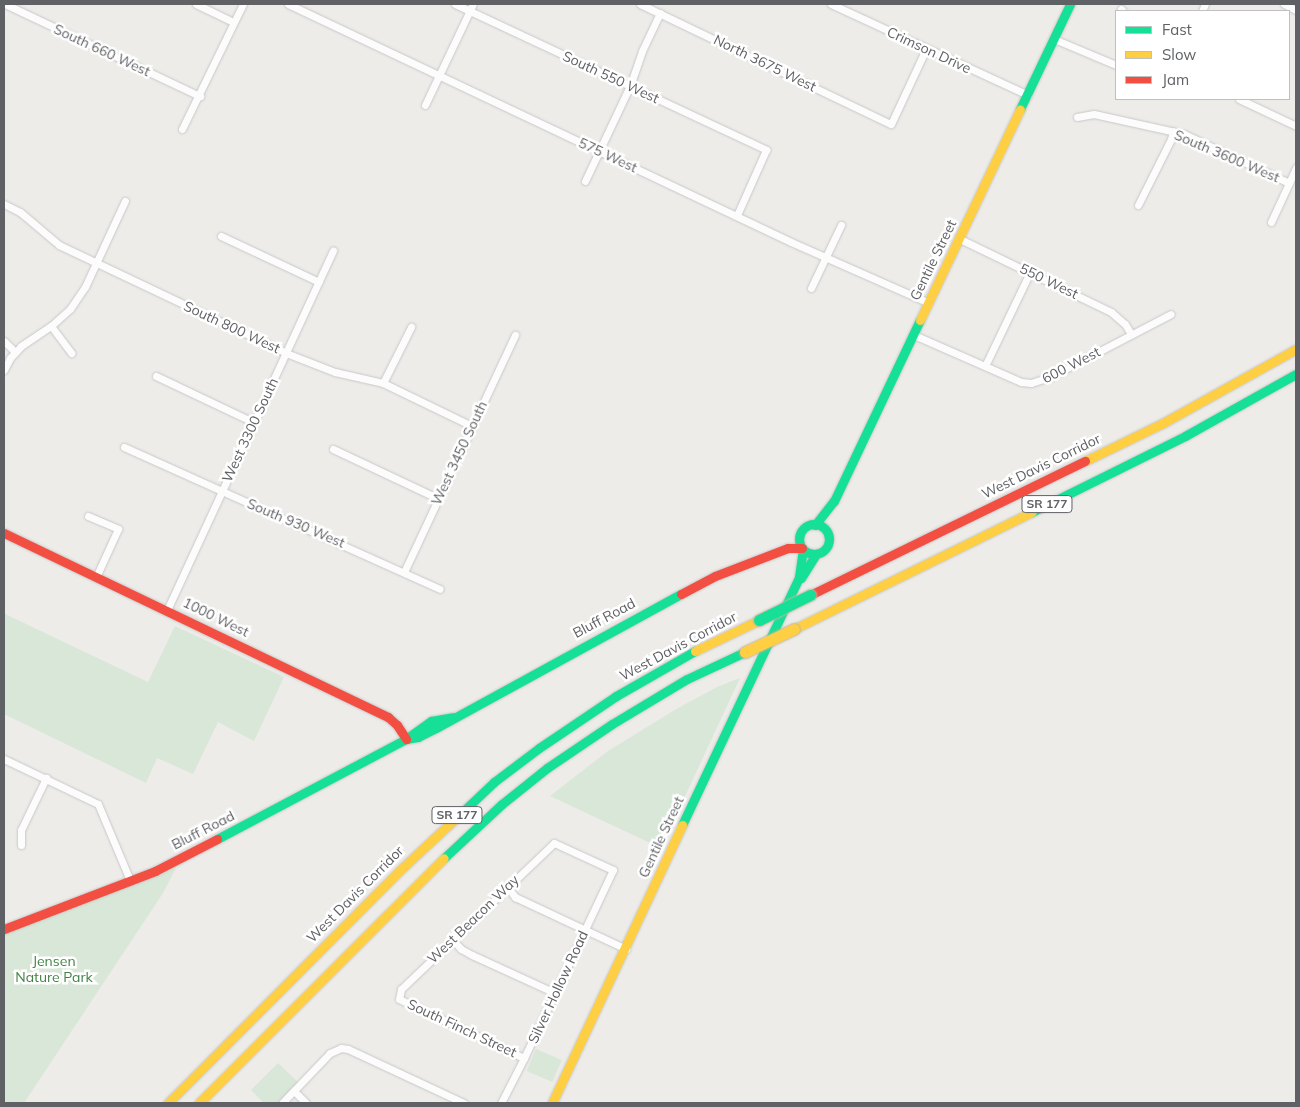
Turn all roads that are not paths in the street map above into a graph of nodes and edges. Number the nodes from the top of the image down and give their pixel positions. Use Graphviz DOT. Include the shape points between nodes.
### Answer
graph roads {
  1 [pos="5,4"];
  2 [pos="196,4"];
  3 [pos="243,4"];
  4 [pos="288,4"];
  5 [pos="455,4"];
  6 [pos="640,4"];
  7 [pos="831,4"];
  8 [pos="1070,4"];
  9 [pos="471,7"];
  10 [pos="1285,7"];
  11 [pos="1296,10"];
  12 [pos="660,12"];
  13 [pos="233,22"];
  14 [pos="1054,39"];
  15 [pos="926,49"];
  16 [pos="1115,66"];
  17 [pos="438,76"];
  18 [pos="630,86"];
  19 [pos="1028,95"];
  20 [pos="200,96"];
  21 [pos="1243,100"];
  22 [pos="425,105"];
  23 [pos="1077,117"];
  24 [pos="1296,126"];
  25 [pos="182,129"];
  26 [pos="1173,131"];
  27 [pos="600,152"];
  28 [pos="1296,168"];
  29 [pos="585,181"];
  30 [pos="1289,182"];
  31 [pos="126,201"];
  32 [pos="4,204"];
  33 [pos="1138,205"];
  34 [pos="737,215"];
  35 [pos="1271,222"];
  36 [pos="841,225"];
  37 [pos="221,236"];
  38 [pos="960,239"];
  39 [pos="333,250"];
  40 [pos="826,258"];
  41 [pos="96,263"];
  42 [pos="1030,272"];
  43 [pos="319,282"];
  44 [pos="811,288"];
  45 [pos="929,303"];
  46 [pos="1171,314"];
  47 [pos="52,326"];
  48 [pos="411,327"];
  49 [pos="515,334"];
  50 [pos="1131,334"];
  51 [pos="914,335"];
  52 [pos="4,341"];
  53 [pos="1296,349"];
  54 [pos="15,352"];
  55 [pos="71,353"];
  56 [pos="286,353"];
  57 [pos="985,366"];
  58 [pos="4,370"];
  59 [pos="1296,374"];
  60 [pos="156,376"];
  61 [pos="384,382"];
  62 [pos="253,422"];
  63 [pos="472,426"];
  64 [pos="124,446"];
  65 [pos="333,449"];
  66 [pos="222,491"];
  67 [pos="437,498"];
  68 [pos="834,502"];
  69 [pos="88,516"];
  70 [pos="815,524"];
  71 [pos="4,533"];
  72 [pos="800,533"];
  73 [pos="828,535"];
  74 [pos="803,549"];
  75 [pos="772,554"];
  76 [pos="816,554"];
  77 [pos="404,572"];
  78 [pos="96,577"];
  79 [pos="795,583"];
  80 [pos="440,589"];
  81 [pos="167,610"];
  82 [pos="406,739"];
  83 [pos="4,759"];
  84 [pos="46,778"];
  85 [pos="21,845"];
  86 [pos="613,870"];
  87 [pos="130,880"];
  88 [pos="507,886"];
  89 [pos="4,929"];
  90 [pos="585,930"];
  91 [pos="452,939"];
  92 [pos="626,949"];
  93 [pos="555,993"];
  94 [pos="399,999"];
  95 [pos="524,1058"];
  96 [pos="294,1092"];
  97 [pos="168,1103"];
  98 [pos="199,1103"];
  99 [pos="282,1103"];
  100 [pos="306,1103"];
  101 [pos="464,1103"];
  102 [pos="501,1103"];
  103 [pos="552,1103"];
  1 -- 20 [label="street, South 660 West"];
  2 -- 13 [label="street"];
  3 -- 13 [label="street"];
  4 -- 17 [label="street, 575 West"];
  5 -- 9 [label="street, South 550 West"];
  6 -- 12 [label="street, North 3675 West"];
  7 -- 15 [label="street, Crimson Drive"];
  8 -- 14 [label="main road, Gentile Street"];
  9 -- 17 [label="street"];
  9 -- 18 [label="street, South 550 West"];
  10 -- 11 [label="street"];
  12 -- 15 [label="street, North 3675 West" via="891,124"];
  12 -- 18 [label="street"];
  13 -- 20 [label="street"];
  14 -- 16 [label="street"];
  14 -- 19 [label="main road, Gentile Street"];
  15 -- 19 [label="street, Crimson Drive"];
  17 -- 22 [label="street"];
  17 -- 27 [label="street, 575 West"];
  18 -- 27 [label="street"];
  18 -- 34 [label="street, South 550 West" via="766,150"];
  19 -- 38 [label="main road, Gentile Street"];
  20 -- 25 [label="street"];
  21 -- 24 [label="street"];
  23 -- 26 [label="street, South 3600 West" via="1094,114"];
  26 -- 30 [label="street, South 3600 West"];
  26 -- 33 [label="street"];
  27 -- 29 [label="street"];
  27 -- 34 [label="street, 575 West"];
  28 -- 30 [label="street"];
  30 -- 35 [label="street"];
  31 -- 41 [label="street"];
  32 -- 41 [label="street, South 800 West" via="20,212 60,245"];
  34 -- 40 [label="street, 575 West"];
  36 -- 40 [label="street"];
  37 -- 43 [label="street"];
  38 -- 42 [label="street, 550 West"];
  38 -- 45 [label="main road, Gentile Street"];
  39 -- 43 [label="street, West 3300 South"];
  40 -- 44 [label="street"];
  40 -- 45 [label="street, 575 West"];
  41 -- 47 [label="street" via="70,309"];
  41 -- 56 [label="street, South 800 West"];
  42 -- 50 [label="street, 550 West" via="1112,312"];
  42 -- 57 [label="street"];
  43 -- 56 [label="street, West 3300 South"];
  45 -- 51 [label="main road, Gentile Street"];
  46 -- 50 [label="street, 600 West"];
  47 -- 54 [label="street"];
  47 -- 55 [label="street"];
  48 -- 61 [label="street"];
  49 -- 63 [label="street, West 3450 South"];
  50 -- 57 [label="street, 600 West" via="1040,381 1021,382"];
  51 -- 57 [label="street, 600 West"];
  51 -- 68 [label="main road, Gentile Street"];
  52 -- 54 [label="street"];
  53 -- 97 [label="main road, West Davis Corridor / SR 177, bridge" via="1170,419 681,658 538,748 494,782 399,871"];
  54 -- 58 [label="street"];
  56 -- 61 [label="street, South 800 West" via="335,372"];
  56 -- 62 [label="street, West 3300 South"];
  59 -- 98 [label="main road, SR 177, bridge" via="1194,432 687,680 612,724 502,804 431,870"];
  60 -- 62 [label="street"];
  61 -- 63 [label="street, South 800 West"];
  62 -- 66 [label="street, West 3300 South"];
  63 -- 67 [label="street, West 3450 South"];
  64 -- 66 [label="street, South 930 West"];
  65 -- 67 [label="street"];
  66 -- 77 [label="street, South 930 West"];
  66 -- 81 [label="street, West 3300 South"];
  67 -- 77 [label="street, West 3450 South"];
  68 -- 70 [label="main road, Gentile Street"];
  68 -- 73 [label="main road"];
  69 -- 78 [label="street" via="118,529"];
  70 -- 72 [label="main road"];
  70 -- 73 [label="main road" via="825,529"];
  71 -- 78 [label="main road, 1000 West"];
  72 -- 74 [label="main road"];
  72 -- 75 [label="main road, Bluff Road"];
  73 -- 76 [label="main road" via="825,549"];
  74 -- 75 [label="main road, Bluff Road" via="789,547"];
  74 -- 76 [label="main road"];
  74 -- 79 [label="main road, Gentile Street" via="801,570"];
  75 -- 82 [label="main road, Bluff Road" via="699,584 453,716 431,721"];
  76 -- 79 [label="main road, Gentile Street"];
  77 -- 80 [label="street, South 930 West"];
  78 -- 81 [label="main road, 1000 West"];
  79 -- 92 [label="main road, Gentile Street"];
  81 -- 82 [label="main road, 1000 West" via="388,717"];
  82 -- 87 [label="main road, Bluff Road" via="209,845"];
  83 -- 84 [label="street"];
  84 -- 85 [label="street" via="21,830"];
  84 -- 87 [label="street" via="98,804"];
  86 -- 88 [label="street, West Beacon Way" via="554,843"];
  86 -- 90 [label="street, Silver Hollow Road"];
  87 -- 89 [label="main road, Bluff Road"];
  88 -- 90 [label="street" via="515,897"];
  88 -- 91 [label="street, West Beacon Way"];
  90 -- 92 [label="street"];
  90 -- 93 [label="street, Silver Hollow Road"];
  91 -- 93 [label="street" via="472,955"];
  91 -- 94 [label="street, West Beacon Way" via="401,989"];
  92 -- 103 [label="main road, Gentile Street"];
  93 -- 95 [label="street, Silver Hollow Road"];
  94 -- 95 [label="street, South Finch Street"];
  95 -- 102 [label="street, Silver Hollow Road"];
  96 -- 99 [label="street"];
  96 -- 100 [label="street"];
  96 -- 101 [label="street" via="330,1053 341,1048"];
}
